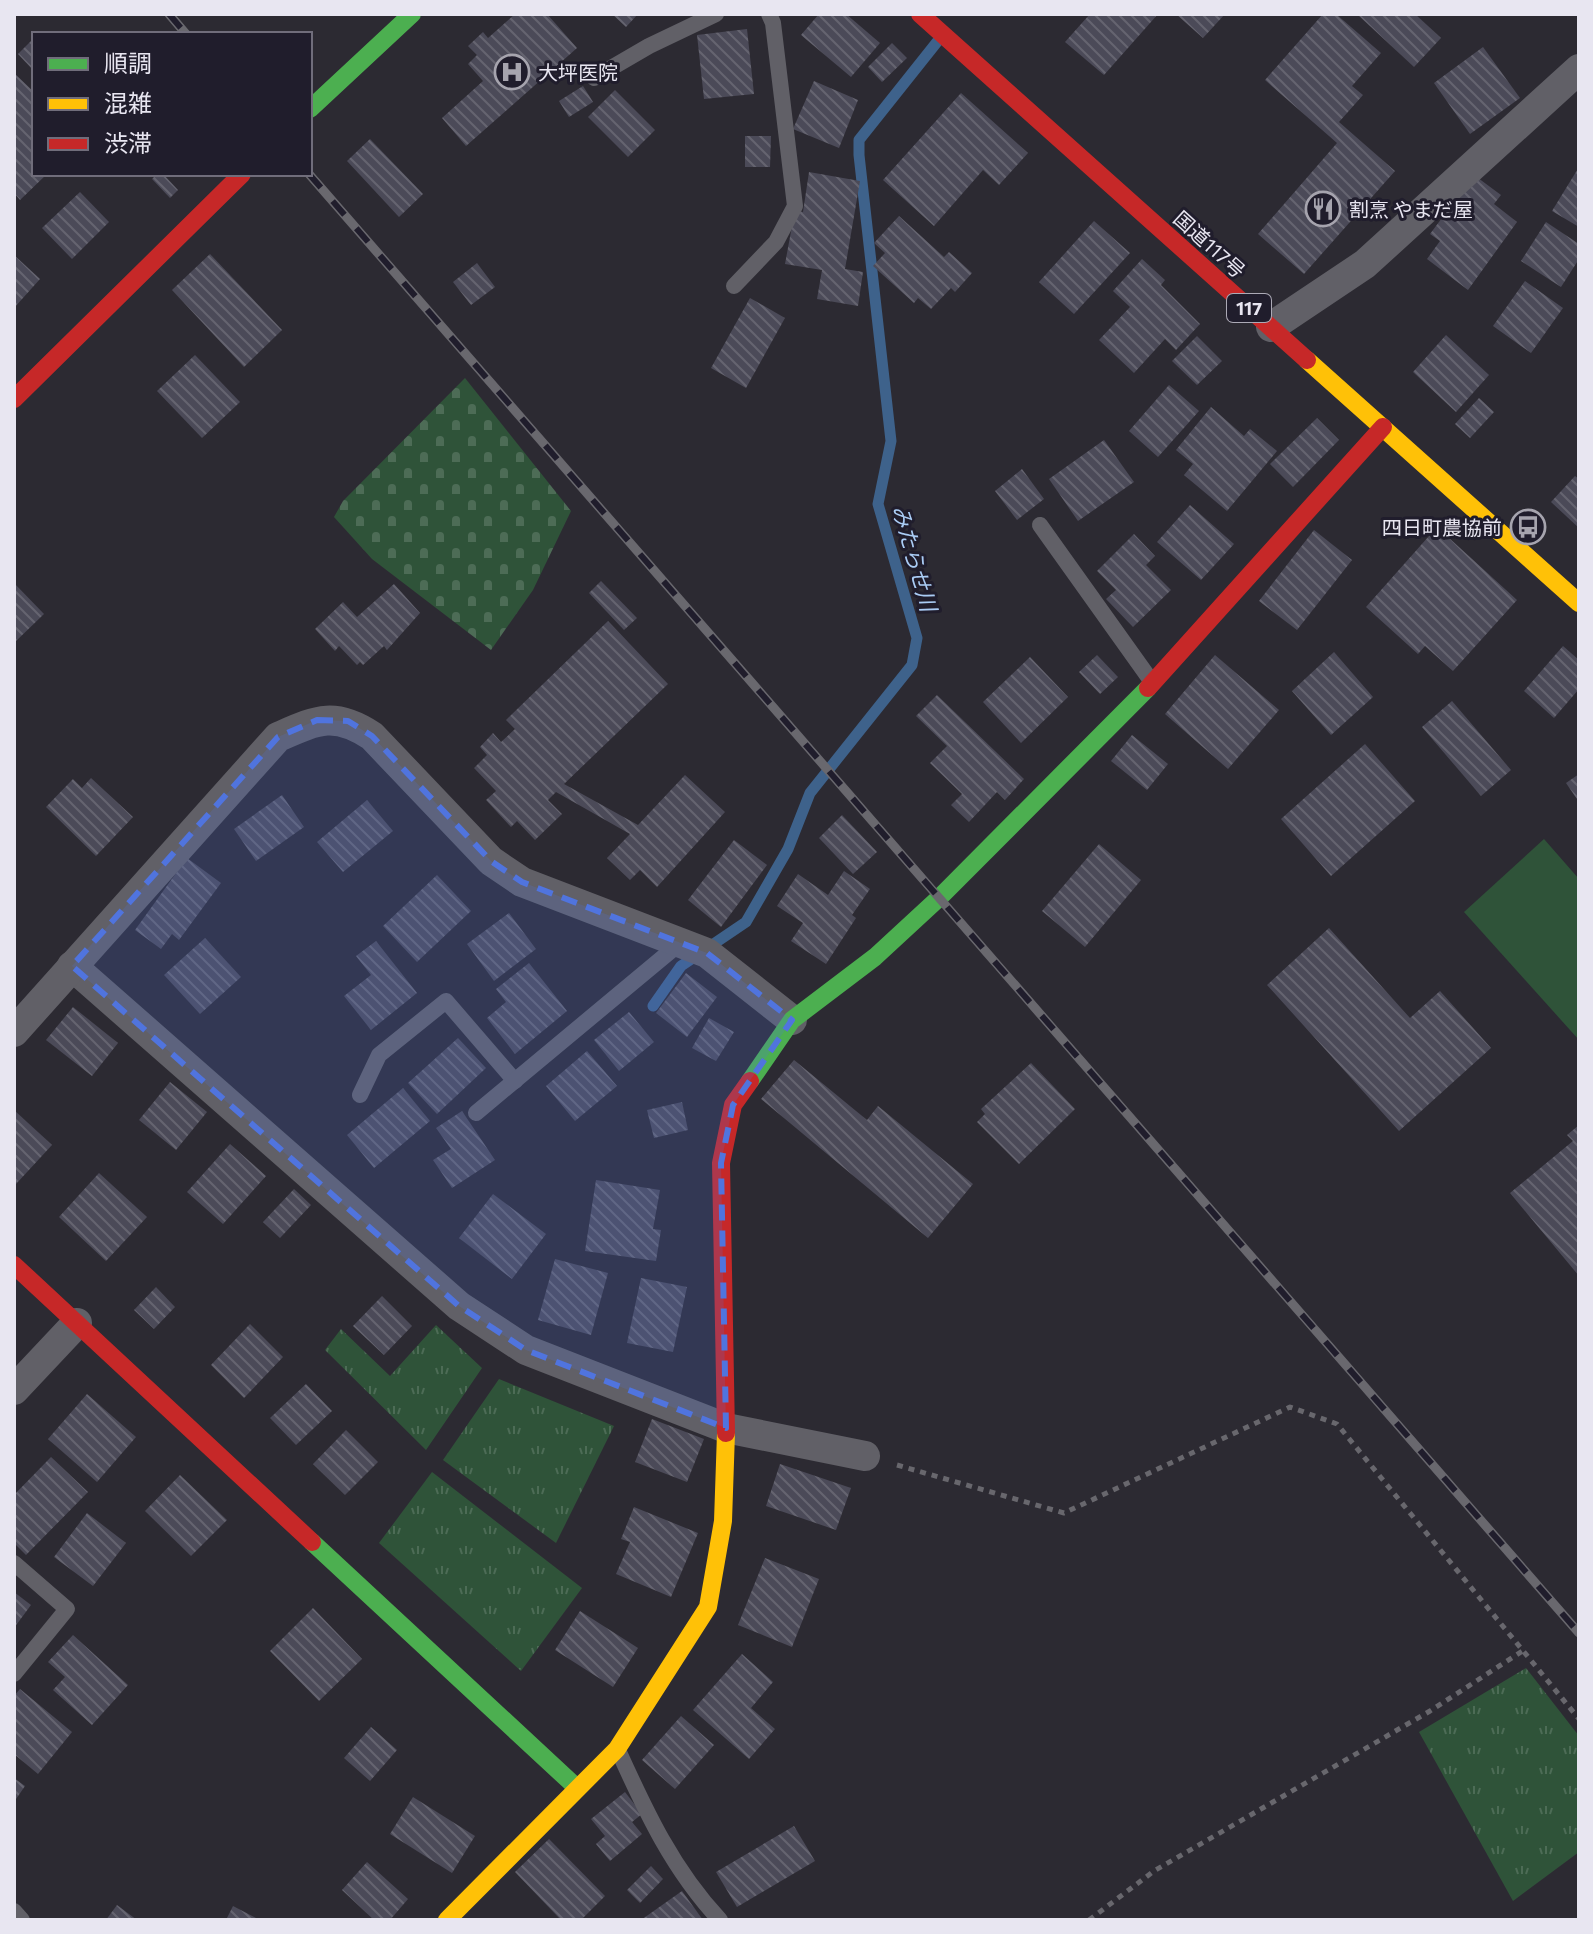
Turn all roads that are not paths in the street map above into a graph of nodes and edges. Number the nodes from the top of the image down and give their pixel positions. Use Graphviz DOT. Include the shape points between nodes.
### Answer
graph roads {
  1 [pos="412,14"];
  2 [pos="716,14"];
  3 [pos="769,14"];
  4 [pos="920,14"];
  5 [pos="1579,69"];
  6 [pos="594,78"];
  7 [pos="312,107"];
  8 [pos="240,176"];
  9 [pos="734,286"];
  10 [pos="1271,327"];
  11 [pos="14,399"];
  12 [pos="1383,427"];
  13 [pos="1040,525"];
  14 [pos="1579,603"];
  15 [pos="1153,683"];
  16 [pos="679,944"];
  17 [pos="72,966"];
  18 [pos="792,1020"];
  19 [pos="14,1032"];
  20 [pos="515,1081"];
  21 [pos="360,1095"];
  22 [pos="476,1113"];
  23 [pos="14,1265"];
  24 [pos="77,1323"];
  25 [pos="14,1390"];
  26 [pos="726,1428"];
  27 [pos="865,1456"];
  28 [pos="14,1563"];
  29 [pos="14,1674"];
  30 [pos="617,1749"];
  31 [pos="576,1787"];
  32 [pos="14,1911"];
  33 [pos="22,1920"];
  34 [pos="447,1920"];
  35 [pos="720,1920"];
  1 -- 7 [label="main road"];
  2 -- 6 [label="lane"];
  3 -- 9 [label="lane" via="795,206 776,242"];
  4 -- 10 [label="main road, 国道117号 / 117"];
  5 -- 10 [label="street" via="1365,264"];
  8 -- 11 [label="main road"];
  10 -- 12 [label="main road, 国道117号 / 117"];
  12 -- 14 [label="main road, 国道117号 / 117"];
  12 -- 15 [label="main road"];
  13 -- 15 [label="lane"];
  15 -- 18 [label="main road" via="940,897 875,957"];
  16 -- 17 [label="street" via="522,882 491,861 372,736 348,721 317,720 278,737"];
  16 -- 18 [label="street" via="707,953"];
  16 -- 20 [label="lane"];
  17 -- 19 [label="street"];
  17 -- 26 [label="street" via="459,1306 526,1350"];
  18 -- 26 [label="main road" via="733,1105 721,1163"];
  20 -- 21 [label="lane" via="446,1001 379,1055"];
  20 -- 22 [label="lane"];
  23 -- 24 [label="main road"];
  24 -- 25 [label="street"];
  24 -- 31 [label="main road"];
  26 -- 27 [label="street"];
  26 -- 30 [label="main road" via="723,1521 708,1607"];
  28 -- 29 [label="lane" via="67,1609"];
  30 -- 31 [label="main road"];
  30 -- 35 [label="lane" via="658,1836 692,1891"];
  31 -- 34 [label="main road"];
  32 -- 33 [label="lane"];
}
